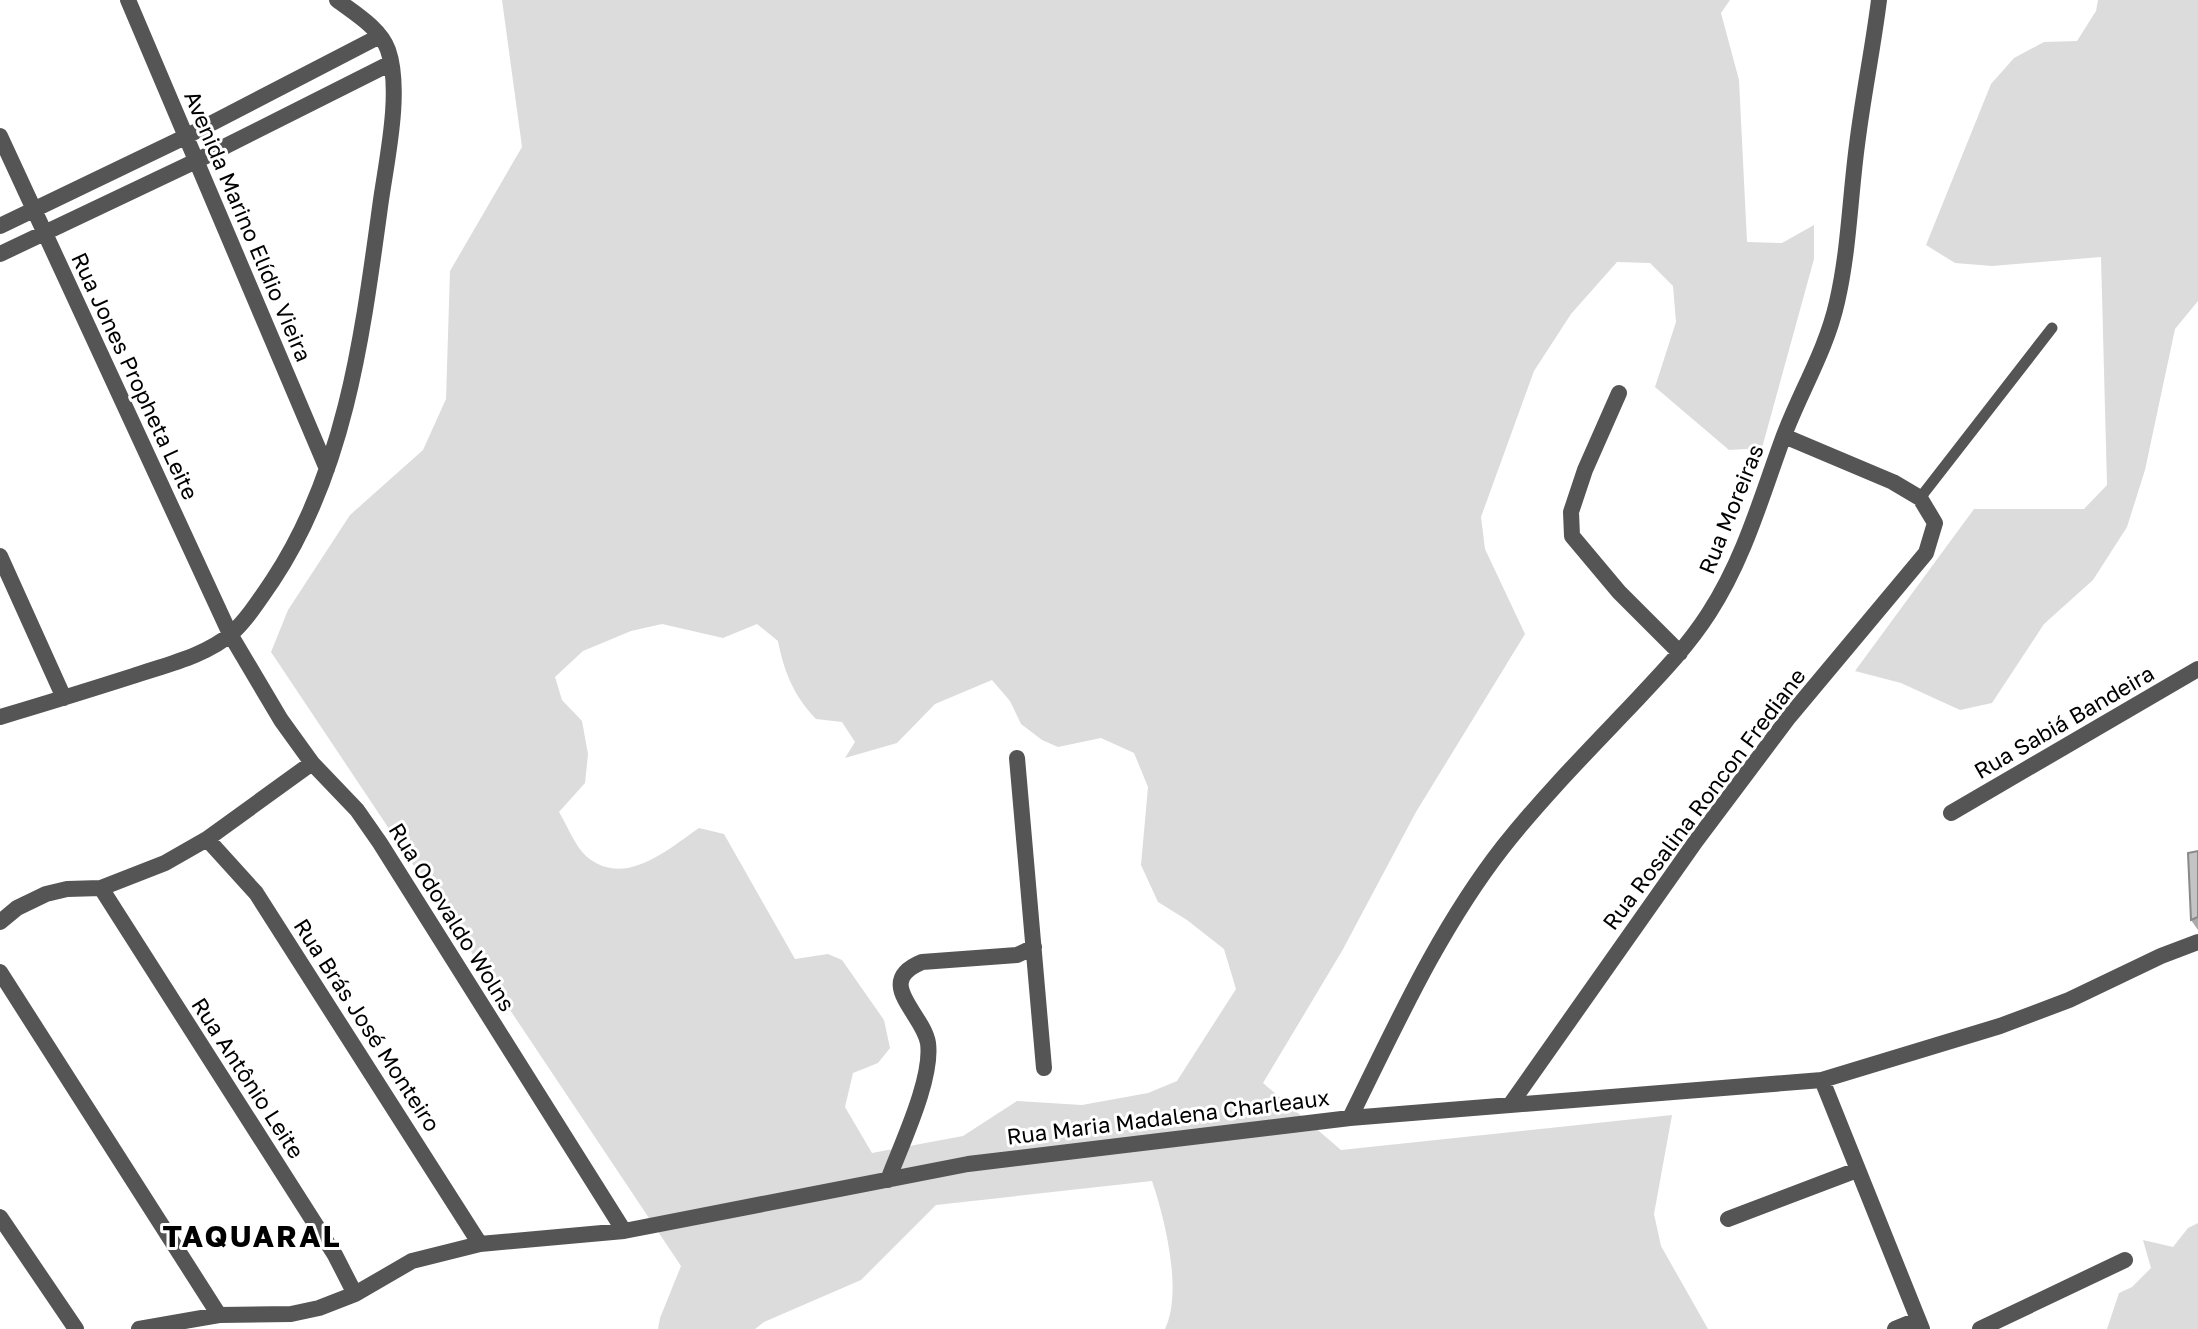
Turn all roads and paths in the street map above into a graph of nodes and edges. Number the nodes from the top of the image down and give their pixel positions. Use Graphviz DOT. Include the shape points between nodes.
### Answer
graph roads {
  1 [pos="128,0"];
  2 [pos="337,0"];
  3 [pos="1879,0"];
  4 [pos="380,36"];
  5 [pos="391,63"];
  6 [pos="0,136"];
  7 [pos="187,136"];
  8 [pos="198,160"];
  9 [pos="34,211"];
  10 [pos="0,226"];
  11 [pos="44,234"];
  12 [pos="0,254"];
  13 [pos="2052,328"];
  14 [pos="1619,393"];
  15 [pos="1784,436"];
  16 [pos="327,469"];
  17 [pos="1920,498"];
  18 [pos="0,556"];
  19 [pos="230,634"];
  20 [pos="1680,653"];
  21 [pos="2198,669"];
  22 [pos="64,698"];
  23 [pos="0,717"];
  24 [pos="1017,758"];
  25 [pos="312,763"];
  26 [pos="1951,813"];
  27 [pos="207,839"];
  28 [pos="101,888"];
  29 [pos="0,922"];
  30 [pos="2198,942"];
  31 [pos="1034,947"];
  32 [pos="0,972"];
  33 [pos="1044,1068"];
  34 [pos="1822,1080"];
  35 [pos="1510,1105"];
  36 [pos="1350,1118"];
  37 [pos="1857,1170"];
  38 [pos="888,1180"];
  39 [pos="0,1218"];
  40 [pos="1728,1219"];
  41 [pos="624,1231"];
  42 [pos="480,1244"];
  43 [pos="2125,1260"];
  44 [pos="355,1294"];
  45 [pos="219,1315"];
  46 [pos="1919,1324"];
  47 [pos="76,1329"];
  48 [pos="139,1329"];
  49 [pos="1895,1329"];
  50 [pos="1980,1329"];
  1 -- 7 [label="street, Avenida Marino Elídio Vieira"];
  2 -- 4 [label="street"];
  3 -- 15 [label="street, Rua Moreiras" via="1837,303 1825,344"];
  4 -- 5 [label="street"];
  4 -- 7 [label="street"];
  5 -- 8 [label="street"];
  5 -- 16 [label="street" via="390,141 372,268 350,394"];
  6 -- 9 [label="street, Rua Jones Propheta Leite"];
  7 -- 8 [label="street, Avenida Marino Elídio Vieira"];
  7 -- 9 [label="street"];
  8 -- 11 [label="street"];
  8 -- 16 [label="street, Avenida Marino Elídio Vieira"];
  9 -- 10 [label="street"];
  9 -- 11 [label="street, Rua Jones Propheta Leite"];
  11 -- 12 [label="street"];
  11 -- 19 [label="street, Rua Jones Propheta Leite"];
  13 -- 17 [label="lane"];
  14 -- 20 [label="street" via="1571,512 1572,536"];
  15 -- 17 [label="street"];
  15 -- 20 [label="street, Rua Moreiras" via="1735,569"];
  16 -- 19 [label="street" via="286,559"];
  17 -- 35 [label="street, Rua Rosalina Roncon Frediane" via="1935,523 1926,553 1789,717"];
  18 -- 22 [label="street"];
  19 -- 22 [label="street" via="180,660"];
  19 -- 25 [label="street, Rua Odovaldo Wolns"];
  20 -- 36 [label="street, Rua Moreiras" via="1502,848 1419,977"];
  21 -- 26 [label="street, Rua Sabiá Bandeira"];
  22 -- 23 [label="street"];
  24 -- 31 [label="street"];
  25 -- 27 [label="street"];
  25 -- 41 [label="street, Rua Odovaldo Wolns" via="380,843"];
  27 -- 28 [label="street" via="165,863"];
  27 -- 42 [label="street, Rua Brás José Monteiro" via="256,893"];
  28 -- 29 [label="street" via="46,894"];
  28 -- 44 [label="street, Rua Antônio Leite"];
  30 -- 34 [label="street, Rua Maria Madalena Charleaux" via="2000,1026"];
  31 -- 33 [label="street"];
  31 -- 38 [label="street" via="1006,956 922,962 903,976 899,986 920,1022 929,1053 919,1098"];
  32 -- 45 [label="street"];
  34 -- 35 [label="street, Rua Maria Madalena Charleaux"];
  34 -- 37 [label="street"];
  35 -- 36 [label="street, Rua Maria Madalena Charleaux"];
  36 -- 38 [label="street, Rua Maria Madalena Charleaux" via="984,1162"];
  37 -- 40 [label="street"];
  37 -- 46 [label="street"];
  38 -- 41 [label="street, Rua Maria Madalena Charleaux"];
  39 -- 47 [label="street"];
  41 -- 42 [label="street, Rua Maria Madalena Charleaux"];
  42 -- 44 [label="street, Rua Maria Madalena Charleaux" via="412,1261"];
  43 -- 50 [label="street"];
  44 -- 45 [label="street, Rua Maria Madalena Charleaux" via="291,1314"];
  45 -- 48 [label="street, Rua Maria Madalena Charleaux"];
  46 -- 49 [label="street"];
}
